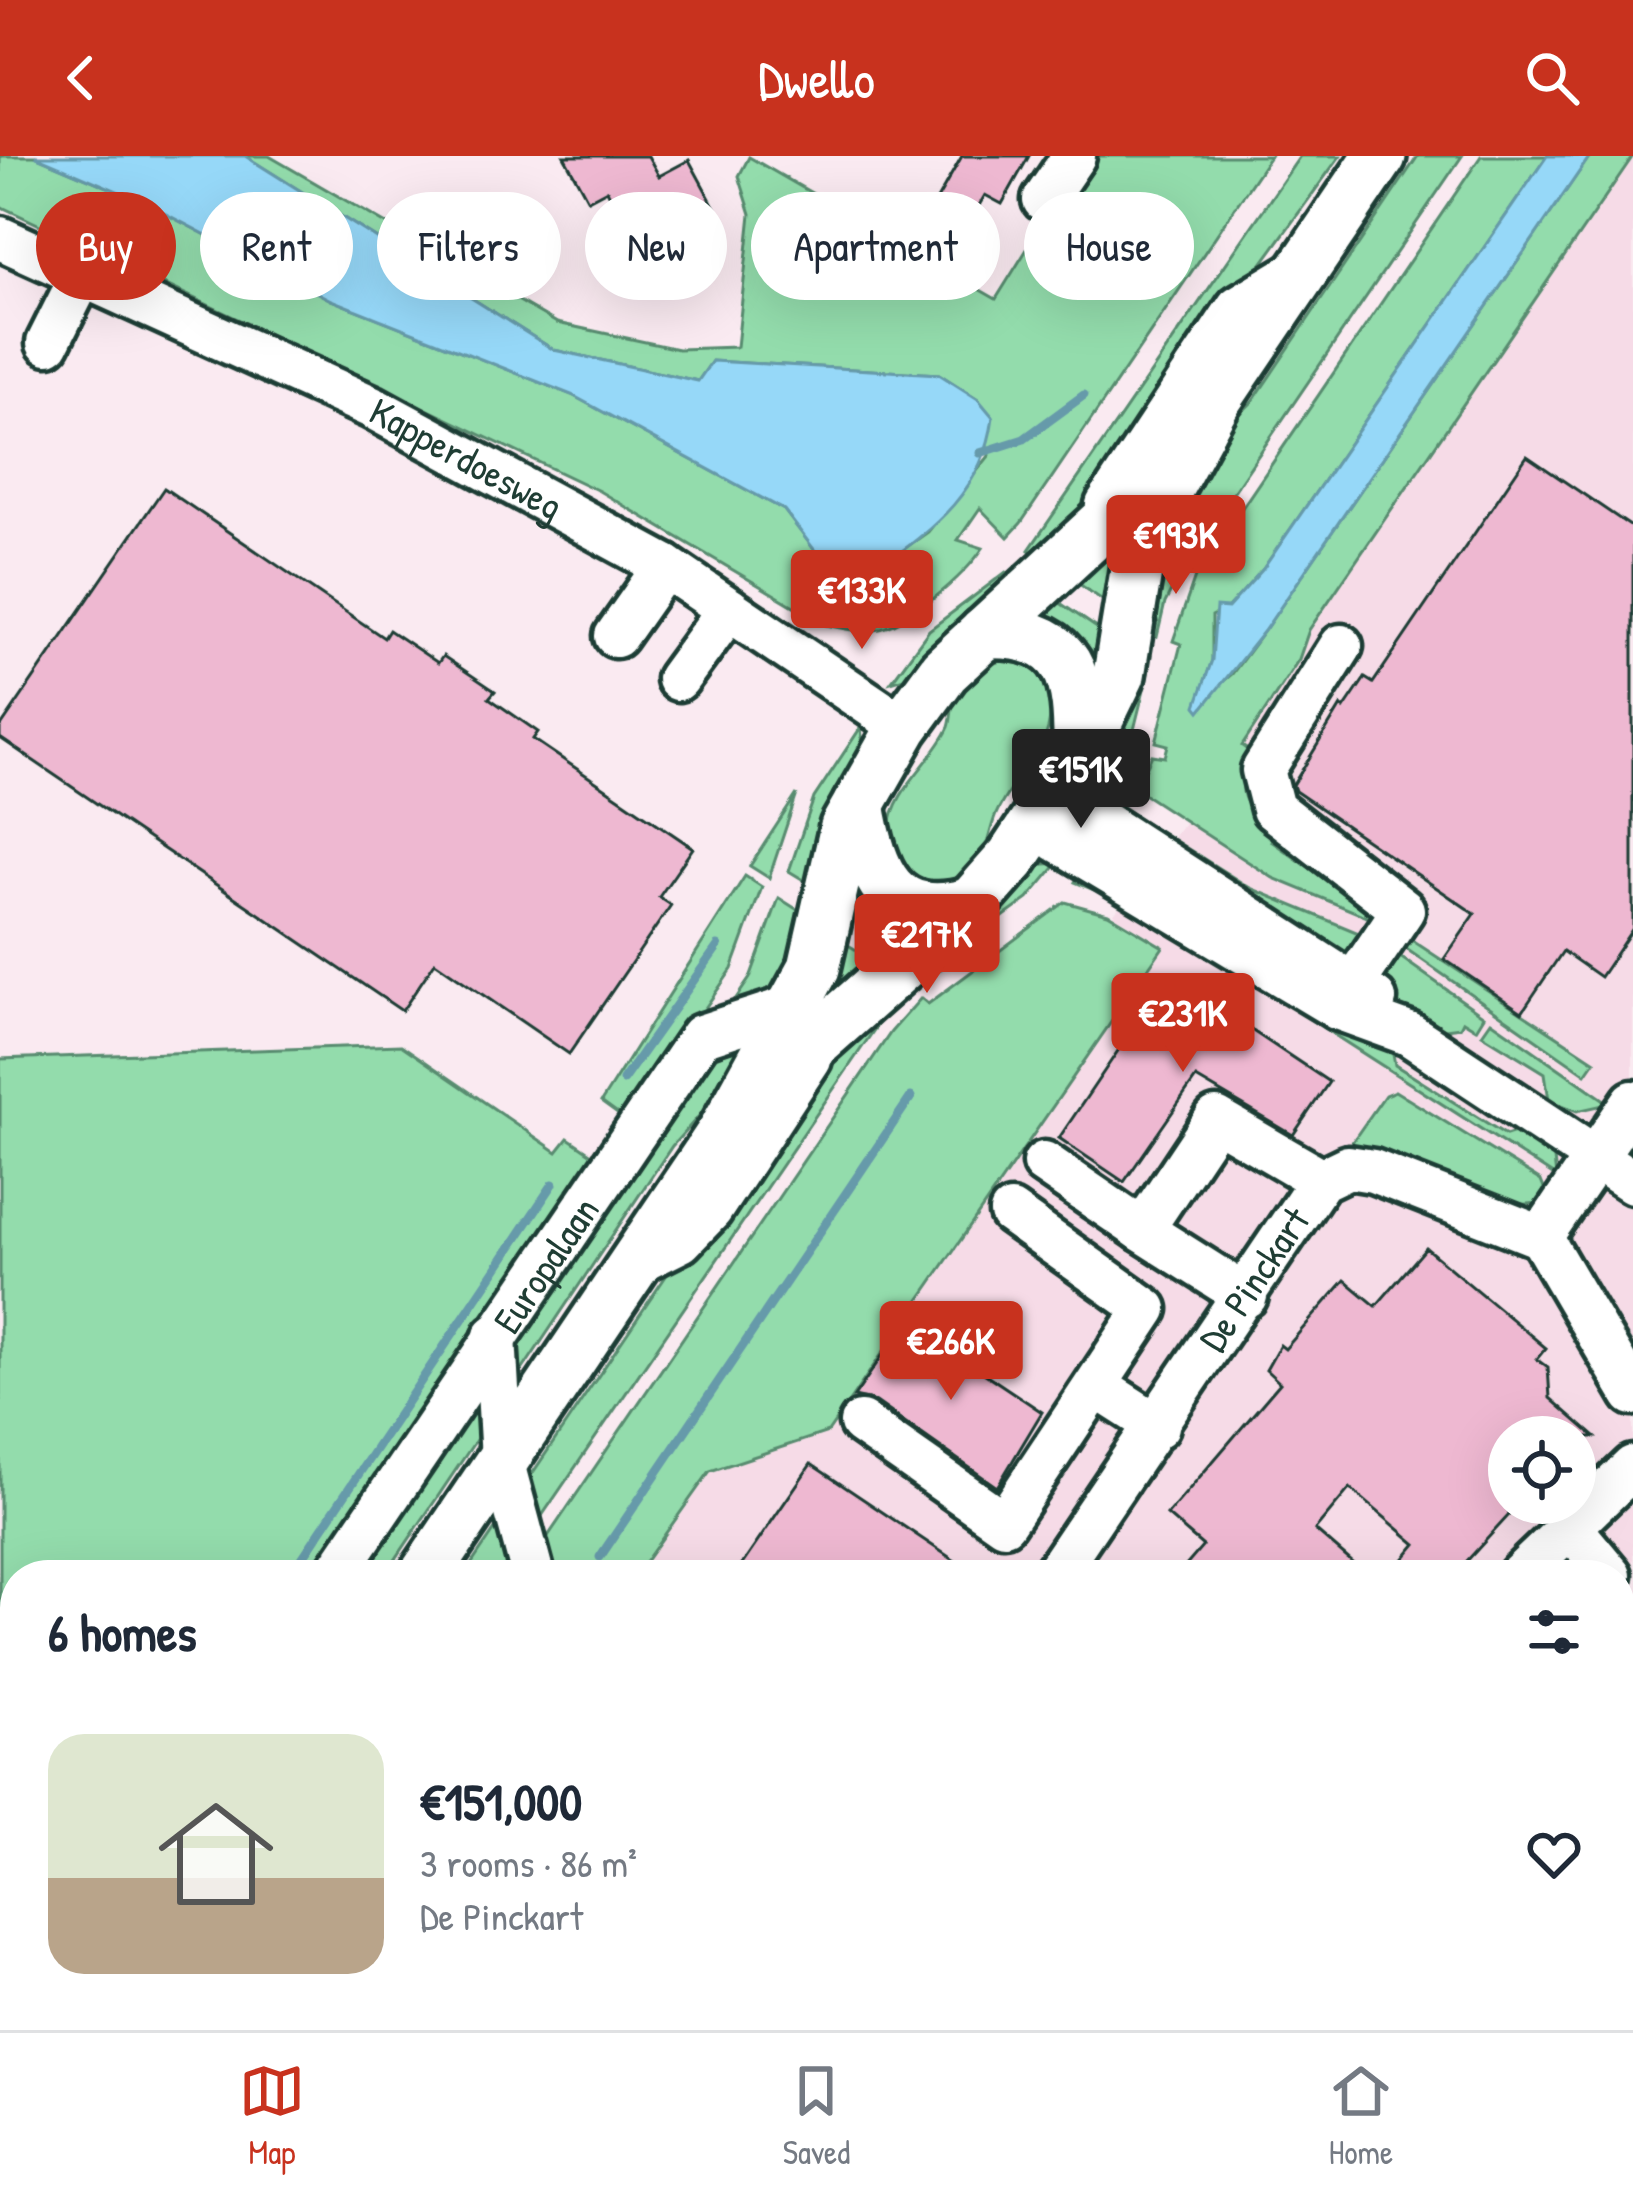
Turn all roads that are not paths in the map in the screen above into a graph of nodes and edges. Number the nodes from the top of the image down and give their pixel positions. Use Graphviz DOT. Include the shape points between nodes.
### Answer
graph roads {
  1 [pos="1074,156"];
  2 [pos="1380,156"];
  3 [pos="1049,192"];
  4 [pos="0,238"];
  5 [pos="36,254"];
  6 [pos="1301,269"];
  7 [pos="70,300"];
  8 [pos="137,300"];
  9 [pos="48,343"];
  10 [pos="1216,399"];
  11 [pos="1092,530"];
  12 [pos="664,566"];
  13 [pos="729,609"];
  14 [pos="986,633"];
  15 [pos="616,636"];
  16 [pos="1341,646"];
  17 [pos="677,679"];
  18 [pos="903,727"];
  19 [pos="1055,792"];
  20 [pos="859,804"];
  21 [pos="972,903"];
  22 [pos="1345,996"];
  23 [pos="812,1017"];
  24 [pos="1633,1102"];
  25 [pos="1595,1158"];
  26 [pos="1043,1163"];
  27 [pos="1321,1180"];
  28 [pos="1633,1182"];
  29 [pos="1011,1213"];
  30 [pos="1142,1230"];
  31 [pos="1541,1237"];
  32 [pos="635,1264"];
  33 [pos="1246,1296"];
  34 [pos="495,1336"];
  35 [pos="1097,1387"];
  36 [pos="1633,1394"];
  37 [pos="861,1423"];
  38 [pos="1158,1426"];
  39 [pos="502,1460"];
  40 [pos="1633,1467"];
  41 [pos="1570,1527"];
  42 [pos="344,1560"];
  43 [pos="435,1560"];
  44 [pos="529,1560"];
  45 [pos="1064,1560"];
  46 [pos="1536,1560"];
  47 [pos="1598,1560"];
  1 -- 3 [label="street"];
  2 -- 6 [label="main road"];
  4 -- 5 [label="street, Kapperdoesweg"];
  6 -- 10 [label="main road"];
  6 -- 11 [label="street" via="1238,308"];
  7 -- 9 [label="street"];
  8 -- 12 [label="street, Kapperdoesweg" via="372,407"];
  10 -- 11 [label="main road" via="1148,483"];
  10 -- 19 [label="main road" via="1139,553 1119,675"];
  11 -- 14 [label="main road"];
  12 -- 13 [label="street, Kapperdoesweg"];
  12 -- 15 [label="street"];
  13 -- 17 [label="street"];
  13 -- 18 [label="street, Kapperdoesweg"];
  14 -- 18 [label="main road, Europalaan" via="944,671"];
  14 -- 19 [label="main road" via="1026,634 1061,656 1077,687"];
  16 -- 22 [label="street" via="1263,770 1273,809 1403,910"];
  18 -- 20 [label="main road, Europalaan"];
  19 -- 21 [label="main road, Europalaan"];
  19 -- 22 [label="street"];
  20 -- 21 [label="main road" via="866,848 889,890 922,909"];
  20 -- 23 [label="main road, Europalaan" via="834,860"];
  21 -- 23 [label="main road, Europalaan"];
  22 -- 25 [label="street"];
  23 -- 32 [label="main road, Europalaan"];
  23 -- 32 [label="street, Europalaan" via="711,1210 681,1241"];
  23 -- 34 [label="street, Europalaan" via="701,1036"];
  24 -- 25 [label="street"];
  25 -- 28 [label="street"];
  25 -- 31 [label="street"];
  26 -- 30 [label="street"];
  27 -- 30 [label="street" via="1216,1119"];
  27 -- 31 [label="street, De Pinckart" via="1348,1167 1373,1171"];
  27 -- 33 [label="street, De Pinckart"];
  29 -- 35 [label="street" via="1147,1309"];
  30 -- 33 [label="street"];
  31 -- 36 [label="street"];
  32 -- 39 [label="main road, Europalaan"];
  33 -- 38 [label="street, De Pinckart"];
  34 -- 39 [label="street"];
  34 -- 42 [label="street, Europalaan"];
  35 -- 37 [label="street" via="1004,1523"];
  35 -- 38 [label="street"];
  38 -- 45 [label="street, De Pinckart"];
  39 -- 43 [label="main road, Europalaan"];
  39 -- 44 [label="street"];
  40 -- 41 [label="street"];
  41 -- 46 [label="street"];
  41 -- 47 [label="street"];
}
